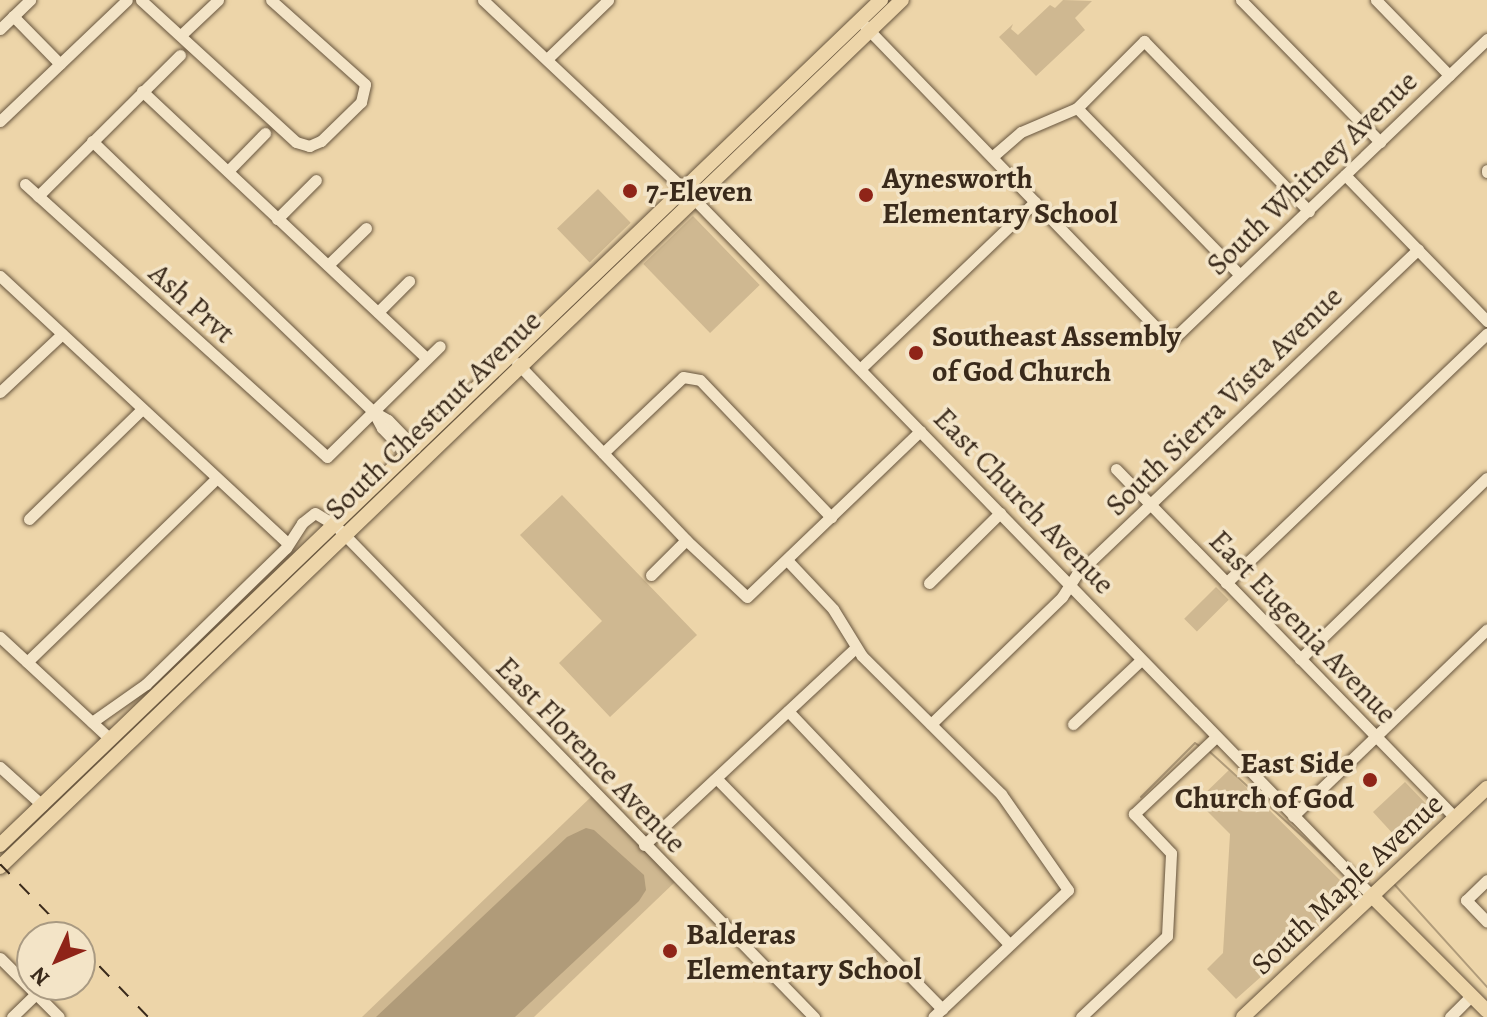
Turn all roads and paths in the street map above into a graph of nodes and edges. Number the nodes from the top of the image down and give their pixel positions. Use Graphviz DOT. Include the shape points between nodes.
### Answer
graph roads {
  1 [pos="30,0"];
  2 [pos="127,0"];
  3 [pos="141,0"];
  4 [pos="218,0"];
  5 [pos="271,0"];
  6 [pos="483,0"];
  7 [pos="608,0"];
  8 [pos="881,0"];
  9 [pos="902,0"];
  10 [pos="1241,0"];
  11 [pos="1376,0"];
  12 [pos="13,16"];
  13 [pos="865,26"];
  14 [pos="0,29"];
  15 [pos="181,35"];
  16 [pos="1487,39"];
  17 [pos="180,55"];
  18 [pos="547,59"];
  19 [pos="60,64"];
  20 [pos="1449,75"];
  21 [pos="142,91"];
  22 [pos="1077,108"];
  23 [pos="0,121"];
  24 [pos="265,133"];
  25 [pos="92,141"];
  26 [pos="1380,142"];
  27 [pos="992,157"];
  28 [pos="228,171"];
  29 [pos="1345,175"];
  30 [pos="316,180"];
  31 [pos="25,184"];
  32 [pos="690,195"];
  33 [pos="38,196"];
  34 [pos="1035,202"];
  35 [pos="1309,211"];
  36 [pos="277,219"];
  37 [pos="366,228"];
  38 [pos="1418,249"];
  39 [pos="328,265"];
  40 [pos="1240,275"];
  41 [pos="0,276"];
  42 [pos="409,281"];
  43 [pos="378,312"];
  44 [pos="1487,321"];
  45 [pos="62,334"];
  46 [pos="1487,334"];
  47 [pos="440,346"];
  48 [pos="510,356"];
  49 [pos="426,358"];
  50 [pos="521,368"];
  51 [pos="860,369"];
  52 [pos="0,392"];
  53 [pos="142,409"];
  54 [pos="374,412"];
  55 [pos="920,431"];
  56 [pos="412,451"];
  57 [pos="603,453"];
  58 [pos="1116,469"];
  59 [pos="217,478"];
  60 [pos="1487,478"];
  61 [pos="1151,504"];
  62 [pos="1000,513"];
  63 [pos="831,517"];
  64 [pos="29,519"];
  65 [pos="340,530"];
  66 [pos="686,540"];
  67 [pos="288,544"];
  68 [pos="787,560"];
  69 [pos="651,575"];
  70 [pos="929,583"];
  71 [pos="1226,583"];
  72 [pos="1070,586"];
  73 [pos="1487,629"];
  74 [pos="0,637"];
  75 [pos="856,647"];
  76 [pos="1300,659"];
  77 [pos="1141,660"];
  78 [pos="27,662"];
  79 [pos="788,711"];
  80 [pos="92,722"];
  81 [pos="931,724"];
  82 [pos="1073,724"];
  83 [pos="1216,737"];
  84 [pos="1376,737"];
  85 [pos="110,739"];
  86 [pos="0,767"];
  87 [pos="717,779"];
  88 [pos="1487,788"];
  89 [pos="42,805"];
  90 [pos="59,809"];
  91 [pos="1293,816"];
  92 [pos="1455,818"];
  93 [pos="0,845"];
  94 [pos="644,845"];
  95 [pos="0,867"];
  96 [pos="1487,880"];
  97 [pos="1373,897"];
  98 [pos="1487,922"];
  99 [pos="1009,944"];
  100 [pos="0,958"];
  101 [pos="16,974"];
  102 [pos="1472,995"];
  103 [pos="29,1001"];
  104 [pos="43,1001"];
  105 [pos="1487,1011"];
  106 [pos="937,1013"];
  107 [pos="12,1017"];
  108 [pos="59,1017"];
  109 [pos="814,1017"];
  110 [pos="1081,1017"];
  111 [pos="1243,1017"];
  112 [pos="1450,1017"];
  1 -- 12 [label="street"];
  2 -- 19 [label="street"];
  3 -- 15 [label="street"];
  4 -- 15 [label="street"];
  5 -- 15 [label="street" via="363,79 367,90 321,141 309,146 296,142"];
  6 -- 18 [label="street, East Church Avenue"];
  7 -- 18 [label="street"];
  8 -- 13 [label="main road, South Chestnut Avenue"];
  9 -- 13 [label="main road, South Chestnut Avenue"];
  10 -- 26 [label="street"];
  11 -- 20 [label="street"];
  12 -- 14 [label="street"];
  12 -- 19 [label="street"];
  13 -- 27 [label="street"];
  13 -- 32 [label="main road, South Chestnut Avenue"];
  16 -- 20 [label="street, South Whitney Avenue"];
  17 -- 21 [label="street"];
  18 -- 32 [label="street, East Church Avenue"];
  19 -- 23 [label="street"];
  20 -- 26 [label="street, South Whitney Avenue"];
  21 -- 25 [label="street"];
  21 -- 28 [label="street"];
  22 -- 27 [label="street" via="1021,132"];
  22 -- 35 [label="street" via="1144,41"];
  22 -- 40 [label="street"];
  24 -- 28 [label="street"];
  25 -- 33 [label="street"];
  25 -- 54 [label="street"];
  26 -- 29 [label="street, South Whitney Avenue"];
  27 -- 34 [label="street"];
  28 -- 36 [label="street"];
  29 -- 35 [label="street, South Whitney Avenue"];
  29 -- 38 [label="street"];
  30 -- 36 [label="street"];
  31 -- 33 [label="street, Ash Prvt"];
  32 -- 48 [label="main road, South Chestnut Avenue"];
  32 -- 50 [label="main road, South Chestnut Avenue"];
  32 -- 51 [label="street, East Church Avenue"];
  33 -- 54 [label="street, Ash Prvt" via="327,457"];
  34 -- 40 [label="street, South Whitney Avenue" via="1170,342"];
  34 -- 51 [label="street"];
  35 -- 40 [label="street, South Whitney Avenue"];
  36 -- 39 [label="street"];
  37 -- 39 [label="street"];
  38 -- 44 [label="street"];
  38 -- 61 [label="street, South Sierra Vista Avenue"];
  39 -- 43 [label="street"];
  41 -- 45 [label="street"];
  42 -- 43 [label="street"];
  43 -- 49 [label="street"];
  45 -- 52 [label="street"];
  45 -- 53 [label="street"];
  46 -- 71 [label="street"];
  47 -- 49 [label="street"];
  48 -- 50 [label="street"];
  48 -- 56 [label="main road, South Chestnut Avenue"];
  49 -- 54 [label="street"];
  50 -- 57 [label="street"];
  50 -- 65 [label="main road, South Chestnut Avenue"];
  51 -- 55 [label="street, East Church Avenue"];
  53 -- 59 [label="street"];
  53 -- 64 [label="street"];
  54 -- 56 [label="street" via="388,420"];
  55 -- 62 [label="street, East Church Avenue"];
  55 -- 63 [label="street"];
  56 -- 65 [label="main road, South Chestnut Avenue"];
  57 -- 63 [label="street" via="683,377 700,380"];
  57 -- 66 [label="street"];
  58 -- 61 [label="street, East Eugenia Avenue"];
  59 -- 67 [label="street"];
  59 -- 78 [label="street"];
  60 -- 76 [label="street"];
  61 -- 71 [label="street, East Eugenia Avenue"];
  61 -- 72 [label="street, South Sierra Vista Avenue"];
  62 -- 70 [label="street"];
  62 -- 72 [label="street, East Church Avenue"];
  63 -- 68 [label="street"];
  65 -- 67 [label="street" via="315,513"];
  65 -- 85 [label="main road, South Chestnut Avenue"];
  65 -- 90 [label="main road, South Chestnut Avenue"];
  65 -- 94 [label="street, East Florence Avenue"];
  66 -- 68 [label="street" via="747,597"];
  66 -- 69 [label="street"];
  67 -- 80 [label="street" via="146,684"];
  68 -- 75 [label="street" via="833,609"];
  71 -- 76 [label="street, East Eugenia Avenue"];
  72 -- 77 [label="street, East Church Avenue"];
  72 -- 81 [label="street, South Sierra Vista Avenue"];
  73 -- 84 [label="street"];
  74 -- 78 [label="street"];
  75 -- 79 [label="street"];
  75 -- 81 [label="street"];
  76 -- 84 [label="street, East Eugenia Avenue"];
  77 -- 82 [label="street"];
  77 -- 83 [label="street, East Church Avenue"];
  78 -- 80 [label="street"];
  79 -- 87 [label="street"];
  79 -- 99 [label="street"];
  80 -- 85 [label="street"];
  81 -- 99 [label="street" via="1001,794 1068,890"];
  83 -- 91 [label="street, East Church Avenue"];
  83 -- 110 [label="street" via="1134,814 1171,853 1167,936"];
  84 -- 91 [label="street"];
  84 -- 92 [label="street, East Eugenia Avenue"];
  85 -- 89 [label="main road, South Chestnut Avenue"];
  85 -- 90 [label="main road" via="107,753 64,795"];
  86 -- 89 [label="street"];
  87 -- 94 [label="street"];
  87 -- 106 [label="street"];
  88 -- 92 [label="main road, South Maple Avenue"];
  89 -- 93 [label="main road, South Chestnut Avenue"];
  90 -- 95 [label="main road, South Chestnut Avenue"];
  91 -- 97 [label="street, East Church Avenue"];
  92 -- 97 [label="main road, South Maple Avenue"];
  94 -- 109 [label="street, East Florence Avenue"];
  96 -- 98 [label="street" via="1466,900"];
  97 -- 102 [label="main road, East Church Avenue"];
  97 -- 111 [label="main road, South Maple Avenue"];
  99 -- 106 [label="street"];
  100 -- 101 [label="street"];
  102 -- 105 [label="main road, East Church Avenue"];
  102 -- 112 [label="street"];
  103 -- 107 [label="street"];
  104 -- 108 [label="street"];
}
